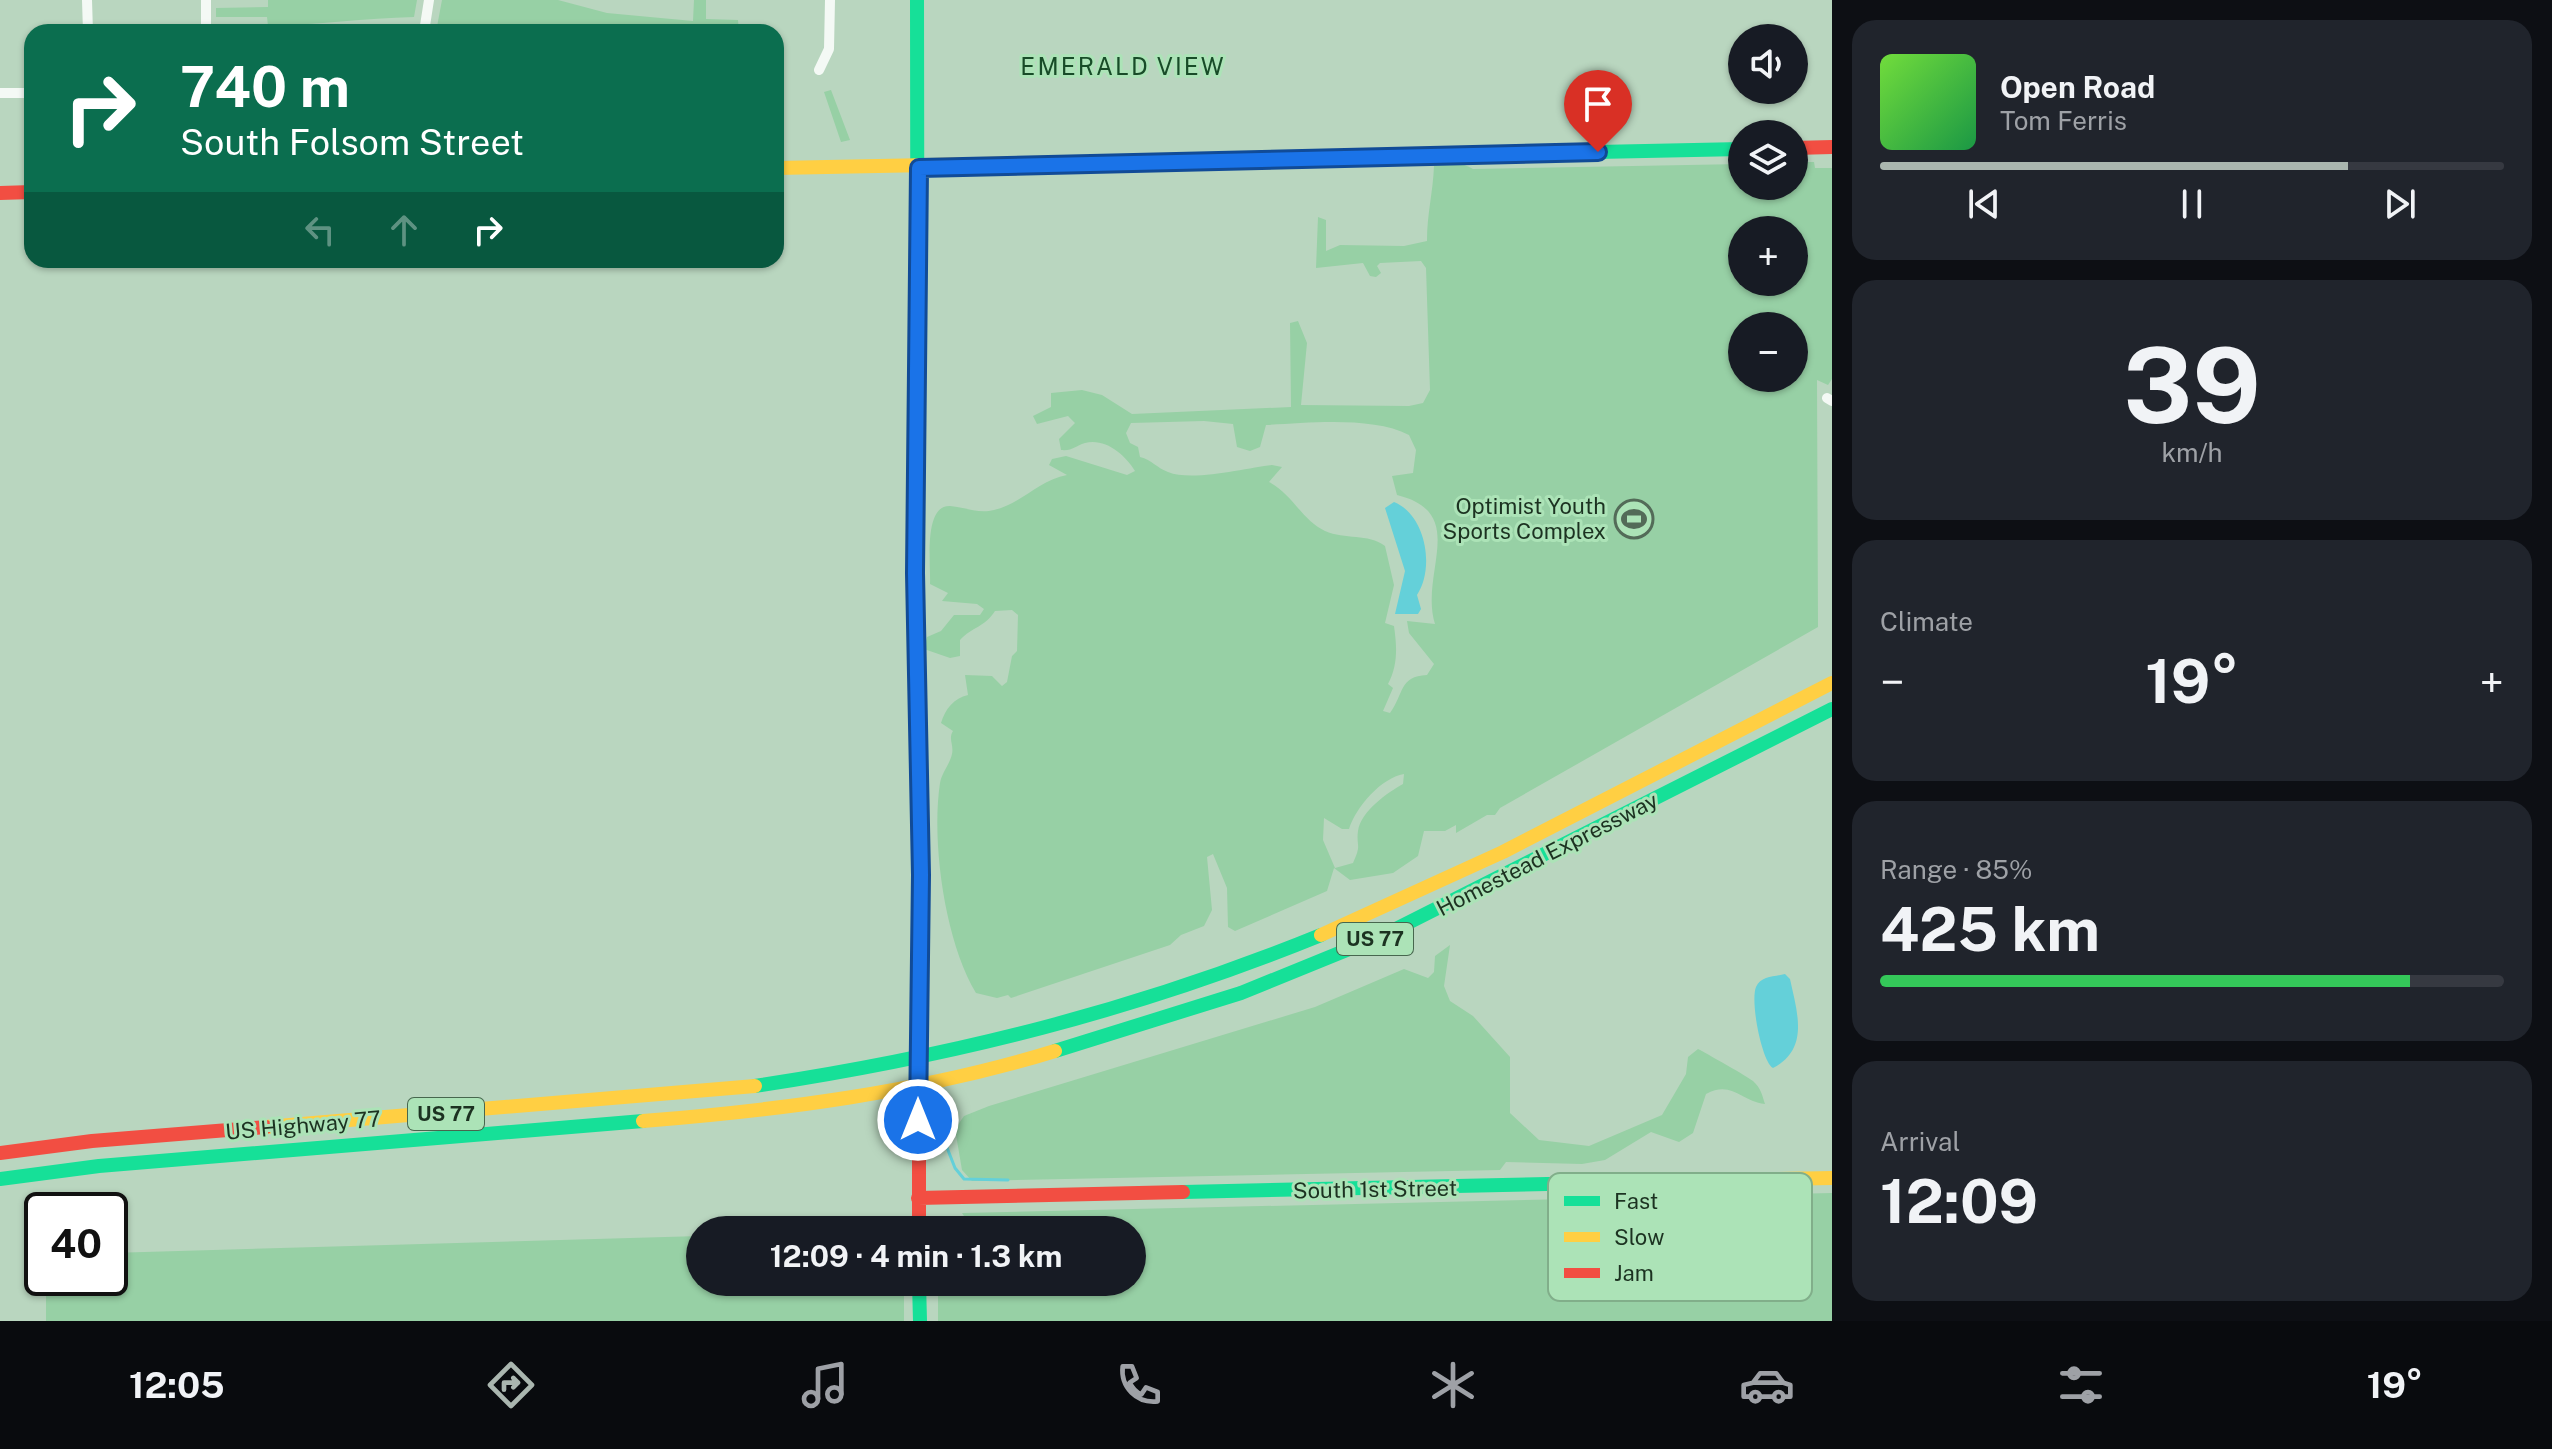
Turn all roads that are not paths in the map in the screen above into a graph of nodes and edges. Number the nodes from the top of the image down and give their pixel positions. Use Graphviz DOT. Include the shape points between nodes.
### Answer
graph roads {
  1 [pos="87,0"];
  2 [pos="206,0"];
  3 [pos="429,0"];
  4 [pos="830,0"];
  5 [pos="917,0"];
  6 [pos="88,24"];
  7 [pos="206,24"];
  8 [pos="425,24"];
  9 [pos="819,70"];
  10 [pos="0,93"];
  11 [pos="24,93"];
  12 [pos="1832,147"];
  13 [pos="1808,148"];
  14 [pos="1728,149"];
  15 [pos="919,168"];
  16 [pos="784,169"];
  17 [pos="24,192"];
  18 [pos="0,193"];
  19 [pos="1832,683"];
  20 [pos="1832,709"];
  21 [pos="918,1059"];
  22 [pos="891,1064"];
  23 [pos="917,1084"];
  24 [pos="887,1089"];
  25 [pos="0,1153"];
  26 [pos="1812,1178"];
  27 [pos="1832,1178"];
  28 [pos="0,1179"];
  29 [pos="1548,1184"];
  30 [pos="918,1198"];
  31 [pos="919,1216"];
  32 [pos="919,1296"];
  33 [pos="920,1321"];
  1 -- 6 [label="street"];
  2 -- 7 [label="street"];
  3 -- 8 [label="street"];
  4 -- 9 [label="street" via="829,49"];
  5 -- 15 [label="main road"];
  10 -- 11 [label="street"];
  12 -- 13 [label="main road"];
  14 -- 15 [label="main road"];
  15 -- 16 [label="main road"];
  15 -- 21 [label="main road"];
  17 -- 18 [label="main road"];
  19 -- 21 [label="main road, Homestead Expressway / US 77" via="1437,884 1306,942 1088,1018"];
  20 -- 23 [label="main road, Homestead Expressway / US 77" via="1497,881 1315,965 1105,1037"];
  21 -- 22 [label="main road, Homestead Expressway / US 77"];
  21 -- 23 [label="main road"];
  22 -- 25 [label="main road, US Highway 77 / US 77" via="663,1097 92,1141"];
  23 -- 24 [label="main road, Homestead Expressway / US 77"];
  23 -- 30 [label="main road"];
  24 -- 28 [label="main road, US Highway 77 / US 77" via="692,1119 99,1166"];
  26 -- 27 [label="main road, South 1st Street"];
  29 -- 30 [label="main road, South 1st Street"];
  30 -- 31 [label="main road"];
  32 -- 33 [label="main road"];
}
